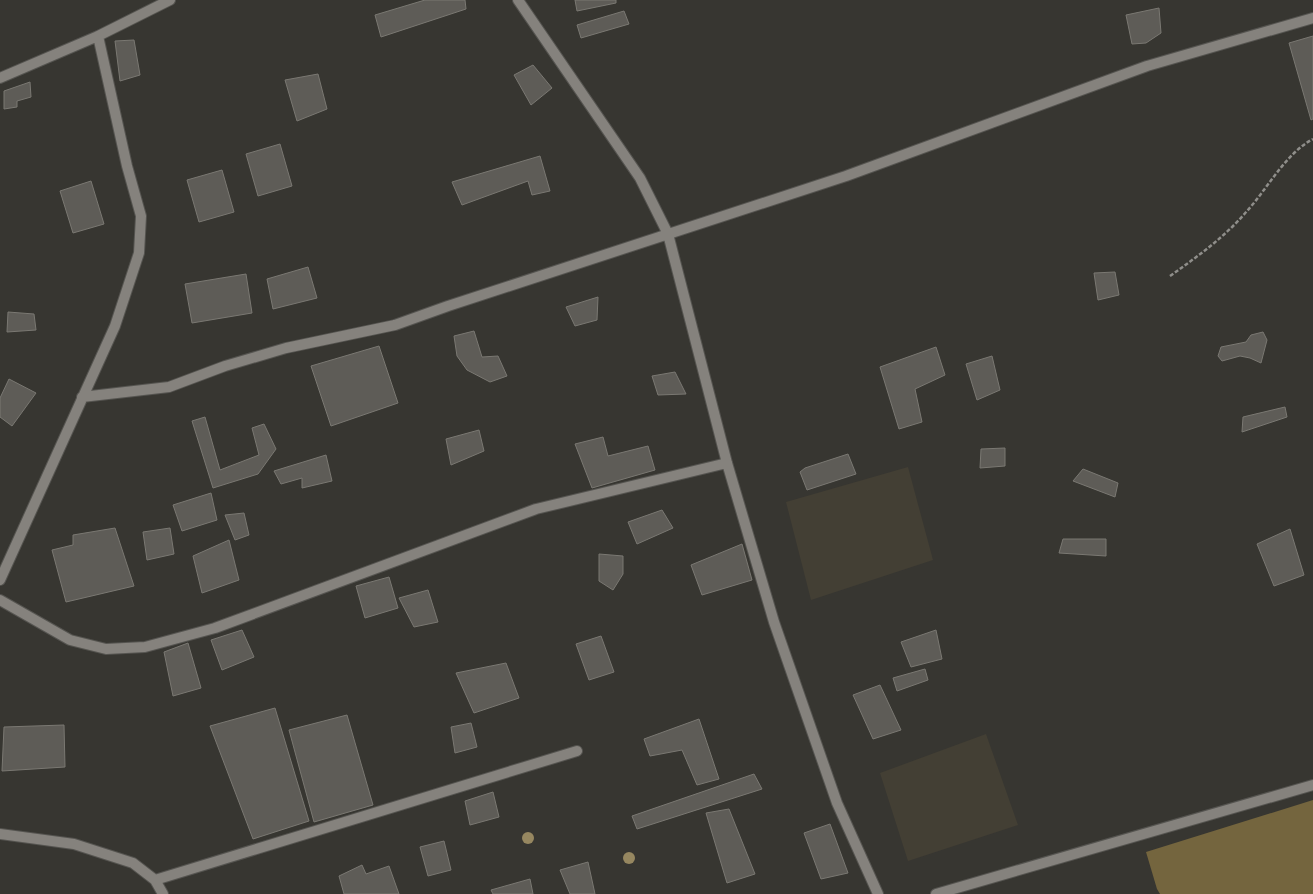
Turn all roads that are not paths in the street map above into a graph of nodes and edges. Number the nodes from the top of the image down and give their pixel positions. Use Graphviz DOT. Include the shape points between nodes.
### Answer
graph roads {
  1 [pos="170,0"];
  2 [pos="518,0"];
  3 [pos="1313,18"];
  4 [pos="98,36"];
  5 [pos="0,78"];
  6 [pos="668,234"];
  7 [pos="82,396"];
  8 [pos="727,463"];
  9 [pos="0,580"];
  10 [pos="0,600"];
  11 [pos="577,751"];
  12 [pos="1313,784"];
  13 [pos="0,834"];
  14 [pos="155,880"];
  15 [pos="163,894"];
  16 [pos="878,894"];
  17 [pos="936,894"];
  1 -- 4 [label="street"];
  2 -- 6 [label="street" via="640,178"];
  3 -- 6 [label="street" via="1147,66 846,176"];
  4 -- 5 [label="street"];
  4 -- 7 [label="street" via="141,216 139,253 115,326"];
  6 -- 7 [label="street" via="395,325 286,348 225,366 169,387"];
  6 -- 8 [label="street"];
  7 -- 9 [label="street"];
  8 -- 10 [label="street" via="536,509 215,628 145,647 106,649 70,640"];
  8 -- 16 [label="street" via="774,622 837,803"];
  11 -- 14 [label="street"];
  12 -- 17 [label="street"];
  13 -- 14 [label="street" via="74,844 133,863"];
  14 -- 15 [label="street"];
}
